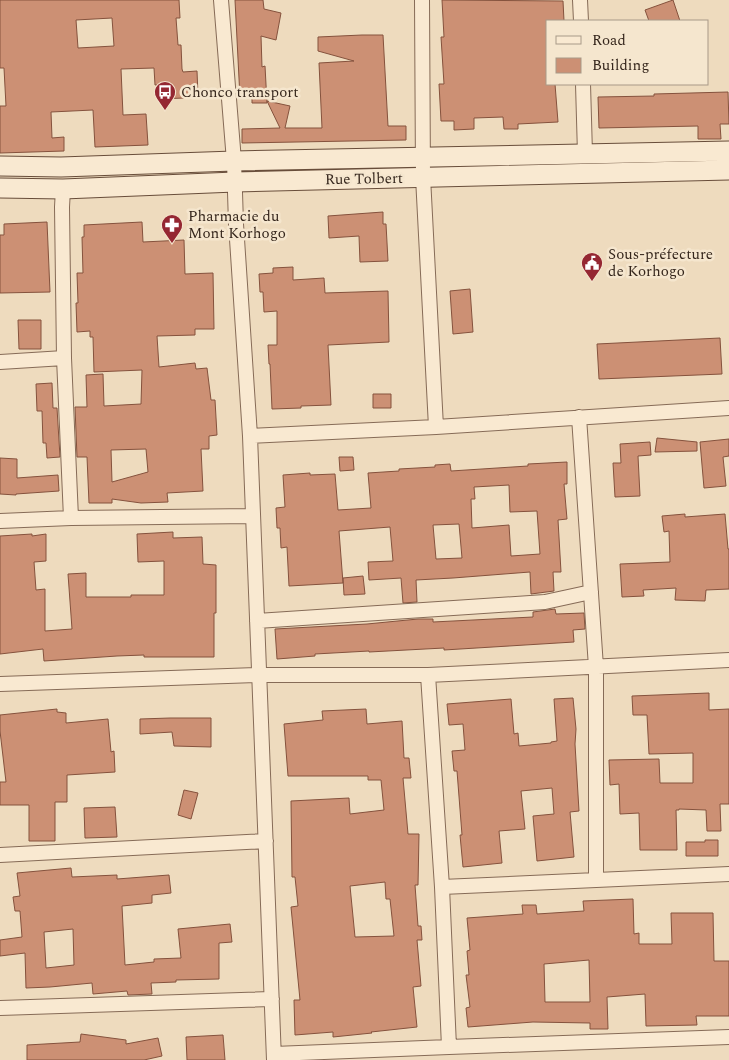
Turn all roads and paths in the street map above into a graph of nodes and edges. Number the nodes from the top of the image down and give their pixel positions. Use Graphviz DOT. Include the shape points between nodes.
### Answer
graph roads {
  1 [pos="221,0"];
  2 [pos="422,0"];
  3 [pos="580,0"];
  4 [pos="580,20"];
  5 [pos="582,85"];
  6 [pos="729,151"];
  7 [pos="585,154"];
  8 [pos="424,157"];
  9 [pos="234,161"];
  10 [pos="0,166"];
  11 [pos="729,170"];
  12 [pos="423,178"];
  13 [pos="235,182"];
  14 [pos="0,188"];
  15 [pos="63,189"];
  16 [pos="64,358"];
  17 [pos="0,362"];
  18 [pos="729,408"];
  19 [pos="579,417"];
  20 [pos="436,427"];
  21 [pos="250,436"];
  22 [pos="253,516"];
  23 [pos="71,518"];
  24 [pos="0,521"];
  25 [pos="591,592"];
  26 [pos="257,621"];
  27 [pos="729,660"];
  28 [pos="596,667"];
  29 [pos="259,675"];
  30 [pos="428,675"];
  31 [pos="0,684"];
  32 [pos="266,841"];
  33 [pos="0,855"];
  34 [pos="729,874"];
  35 [pos="596,880"];
  36 [pos="442,887"];
  37 [pos="272,999"];
  38 [pos="0,1008"];
  39 [pos="729,1037"];
  40 [pos="450,1047"];
  41 [pos="274,1057"];
  1 -- 9 [label="street"];
  2 -- 8 [label="street"];
  3 -- 4 [label="street"];
  5 -- 7 [label="street"];
  6 -- 7 [label="street, Rue Tolbert"];
  7 -- 8 [label="street, Rue Tolbert"];
  8 -- 9 [label="street, Rue Tolbert"];
  8 -- 12 [label="street"];
  9 -- 10 [label="street, Rue Tolbert"];
  9 -- 13 [label="street"];
  11 -- 12 [label="street, Rue Tolbert"];
  12 -- 13 [label="street, Rue Tolbert"];
  12 -- 20 [label="street"];
  13 -- 15 [label="street, Rue Tolbert"];
  13 -- 21 [label="street"];
  14 -- 15 [label="street, Rue Tolbert"];
  15 -- 16 [label="street"];
  16 -- 17 [label="street"];
  16 -- 23 [label="street"];
  18 -- 19 [label="street"];
  19 -- 20 [label="street"];
  19 -- 25 [label="street"];
  20 -- 21 [label="street"];
  21 -- 22 [label="street"];
  22 -- 23 [label="street"];
  22 -- 26 [label="street"];
  23 -- 24 [label="street"];
  25 -- 26 [label="street" via="545,602"];
  25 -- 28 [label="street"];
  26 -- 29 [label="street"];
  27 -- 28 [label="street"];
  28 -- 30 [label="street"];
  28 -- 35 [label="street"];
  29 -- 30 [label="street"];
  29 -- 31 [label="street"];
  29 -- 32 [label="street"];
  30 -- 36 [label="street"];
  32 -- 33 [label="street"];
  32 -- 37 [label="street"];
  34 -- 35 [label="street"];
  35 -- 36 [label="street"];
  36 -- 40 [label="street"];
  37 -- 38 [label="street"];
  37 -- 41 [label="street"];
  39 -- 40 [label="street"];
  40 -- 41 [label="street"];
}
